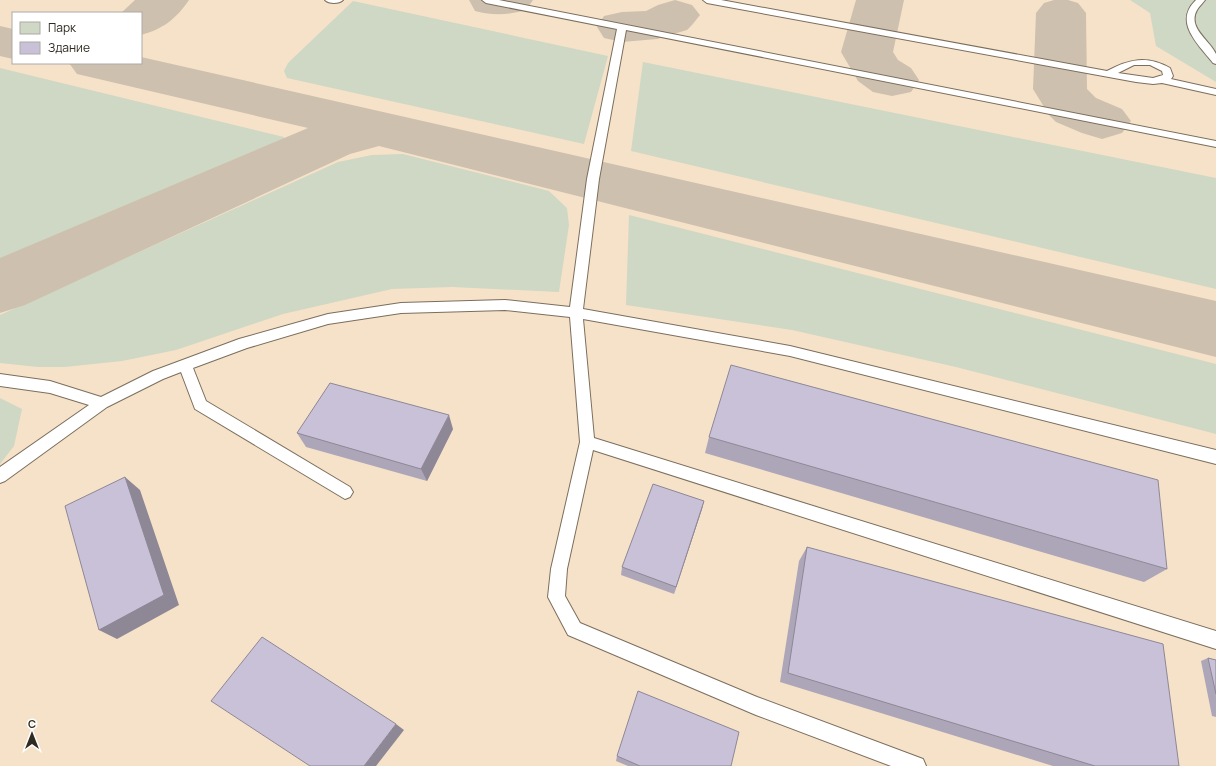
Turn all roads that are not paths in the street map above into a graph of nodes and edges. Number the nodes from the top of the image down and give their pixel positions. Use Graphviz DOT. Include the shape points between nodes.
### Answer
graph roads {
  1 [pos="329,0"];
  2 [pos="339,0"];
  3 [pos="486,0"];
  4 [pos="707,0"];
  5 [pos="1201,0"];
  6 [pos="622,27"];
  7 [pos="1216,61"];
  8 [pos="1110,73"];
  9 [pos="1164,80"];
  10 [pos="1216,92"];
  11 [pos="1216,144"];
  12 [pos="576,313"];
  13 [pos="185,365"];
  14 [pos="0,380"];
  15 [pos="102,403"];
  16 [pos="588,442"];
  17 [pos="1216,457"];
  18 [pos="0,476"];
  19 [pos="345,492"];
  20 [pos="1216,640"];
  21 [pos="916,766"];
  1 -- 2 [label="lane"];
  3 -- 6 [label="lane"];
  4 -- 8 [label="lane"];
  5 -- 7 [label="lane" via="1190,13 1190,25"];
  6 -- 11 [label="lane"];
  6 -- 12 [label="lane" via="593,179"];
  8 -- 9 [label="lane" via="1136,79"];
  8 -- 9 [label="lane" via="1133,62 1153,62 1167,70 1168,76"];
  9 -- 10 [label="lane"];
  12 -- 13 [label="lane" via="505,305 402,308 328,319 244,343"];
  12 -- 16 [label="lane"];
  12 -- 17 [label="lane" via="790,351"];
  13 -- 15 [label="lane" via="158,375"];
  13 -- 19 [label="lane" via="200,405"];
  14 -- 15 [label="lane" via="50,387"];
  15 -- 18 [label="lane"];
  16 -- 20 [label="lane"];
  16 -- 21 [label="lane" via="559,569 556,596 574,629 756,706"];
}
